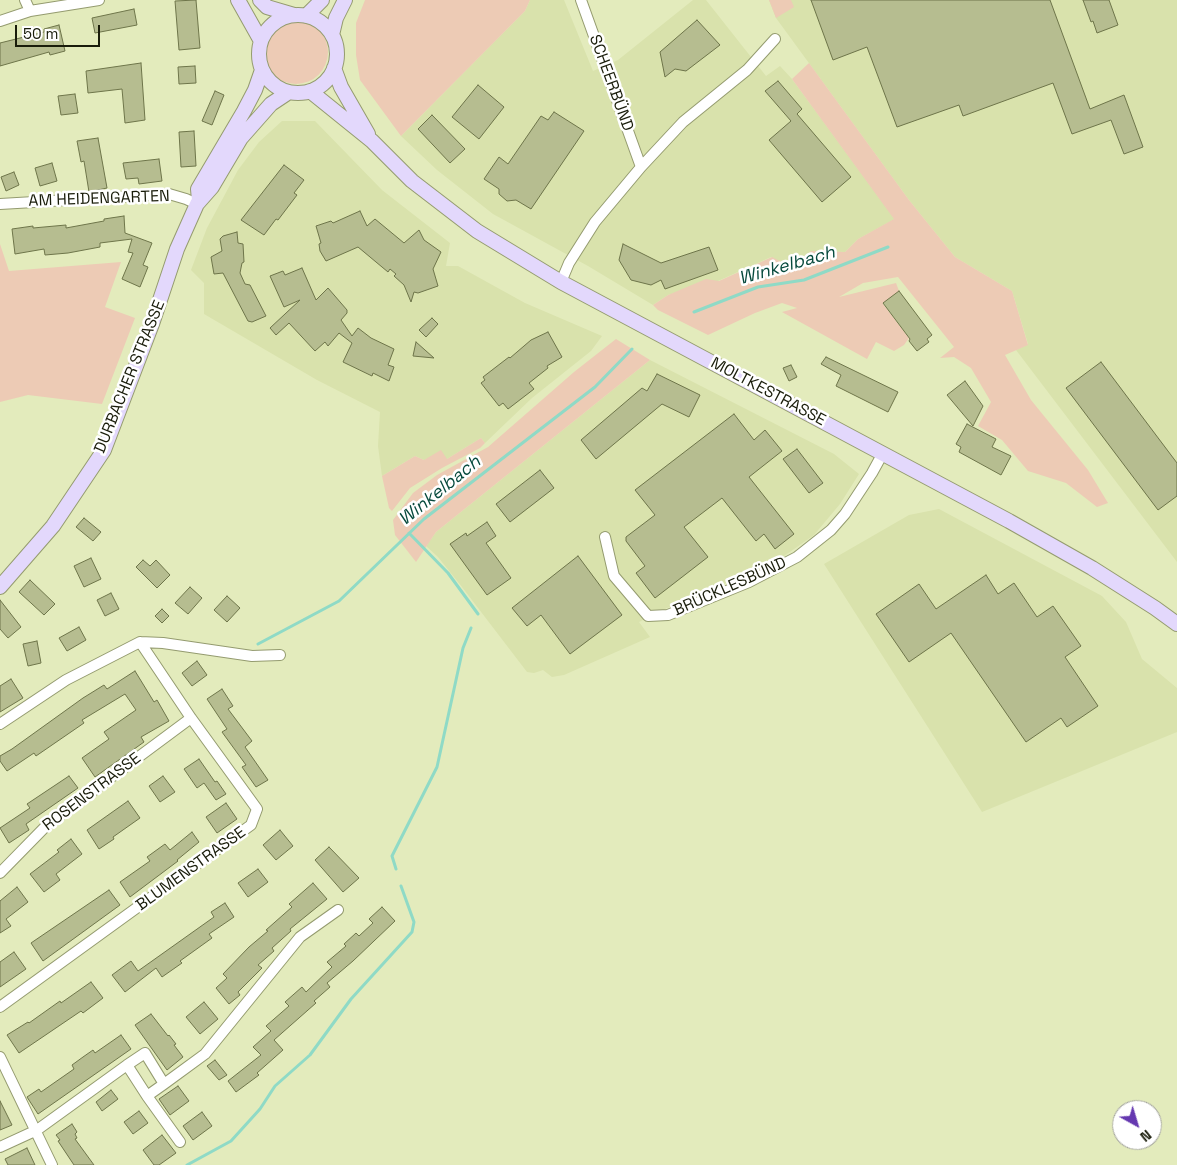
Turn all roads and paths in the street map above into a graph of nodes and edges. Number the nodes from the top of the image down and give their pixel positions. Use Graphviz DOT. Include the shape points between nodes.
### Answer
graph roads {
  1 [pos="25,0"];
  2 [pos="99,0"];
  3 [pos="238,0"];
  4 [pos="260,0"];
  5 [pos="322,0"];
  6 [pos="346,0"];
  7 [pos="581,0"];
  8 [pos="30,11"];
  9 [pos="300,15"];
  10 [pos="0,21"];
  11 [pos="332,35"];
  12 [pos="775,39"];
  13 [pos="261,41"];
  14 [pos="334,68"];
  15 [pos="262,70"];
  16 [pos="310,91"];
  17 [pos="289,92"];
  18 [pos="372,141"];
  19 [pos="641,167"];
  20 [pos="198,202"];
  21 [pos="0,204"];
  22 [pos="561,282"];
  23 [pos="883,453"];
  24 [pos="605,537"];
  25 [pos="0,587"];
  26 [pos="1177,624"];
  27 [pos="140,642"];
  28 [pos="280,655"];
  29 [pos="191,718"];
  30 [pos="0,724"];
  31 [pos="0,873"];
  32 [pos="338,910"];
  33 [pos="0,1007"];
  34 [pos="0,1058"];
  35 [pos="127,1065"];
  36 [pos="164,1084"];
  37 [pos="147,1096"];
  38 [pos="37,1130"];
  39 [pos="180,1142"];
  40 [pos="0,1147"];
  41 [pos="52,1165"];
  1 -- 8 [label="street"];
  2 -- 8 [label="street"];
  3 -- 13 [label="street"];
  4 -- 9 [label="street" via="267,7"];
  5 -- 9 [label="street"];
  6 -- 11 [label="street" via="336,18"];
  7 -- 19 [label="street, SCHEERBÜND"];
  8 -- 10 [label="street"];
  9 -- 11 [label="street" via="321,23"];
  9 -- 13 [label="street" via="274,23"];
  11 -- 14 [label="street" via="337,52"];
  12 -- 19 [label="street" via="746,70 683,122"];
  13 -- 15 [label="street"];
  14 -- 16 [label="street" via="325,82"];
  14 -- 18 [label="street, MOLTKESTRASSE" via="341,87"];
  15 -- 17 [label="street" via="270,82"];
  15 -- 20 [label="street, DURBACHER STRASSE" via="244,112 198,189"];
  16 -- 17 [label="street"];
  16 -- 18 [label="street, MOLTKESTRASSE"];
  17 -- 20 [label="street, DURBACHER STRASSE" via="272,104 241,138 212,187"];
  18 -- 22 [label="street, MOLTKESTRASSE" via="412,181 477,231"];
  19 -- 22 [label="street" via="595,222"];
  20 -- 21 [label="street, AM HEIDENGARTEN" via="169,194"];
  20 -- 25 [label="street, DURBACHER STRASSE" via="177,250 104,450 54,526"];
  22 -- 23 [label="street, MOLTKESTRASSE"];
  23 -- 24 [label="street, BRÜCKLESBÜND" via="845,514 797,558 749,582 668,615 648,616 614,576"];
  23 -- 26 [label="street, MOLTKESTRASSE" via="1092,568"];
  27 -- 28 [label="street" via="252,656"];
  27 -- 29 [label="street, BLUMENSTRASSE"];
  27 -- 30 [label="street" via="66,680"];
  29 -- 31 [label="street, ROSENSTRASSE" via="47,825"];
  29 -- 33 [label="street, BLUMENSTRASSE" via="258,809 251,825"];
  32 -- 36 [label="street" via="300,937 205,1054"];
  34 -- 38 [label="street"];
  35 -- 36 [label="street" via="145,1054"];
  35 -- 37 [label="street"];
  35 -- 38 [label="street"];
  36 -- 37 [label="street"];
  37 -- 39 [label="street"];
  38 -- 40 [label="street"];
  38 -- 41 [label="street"];
}
